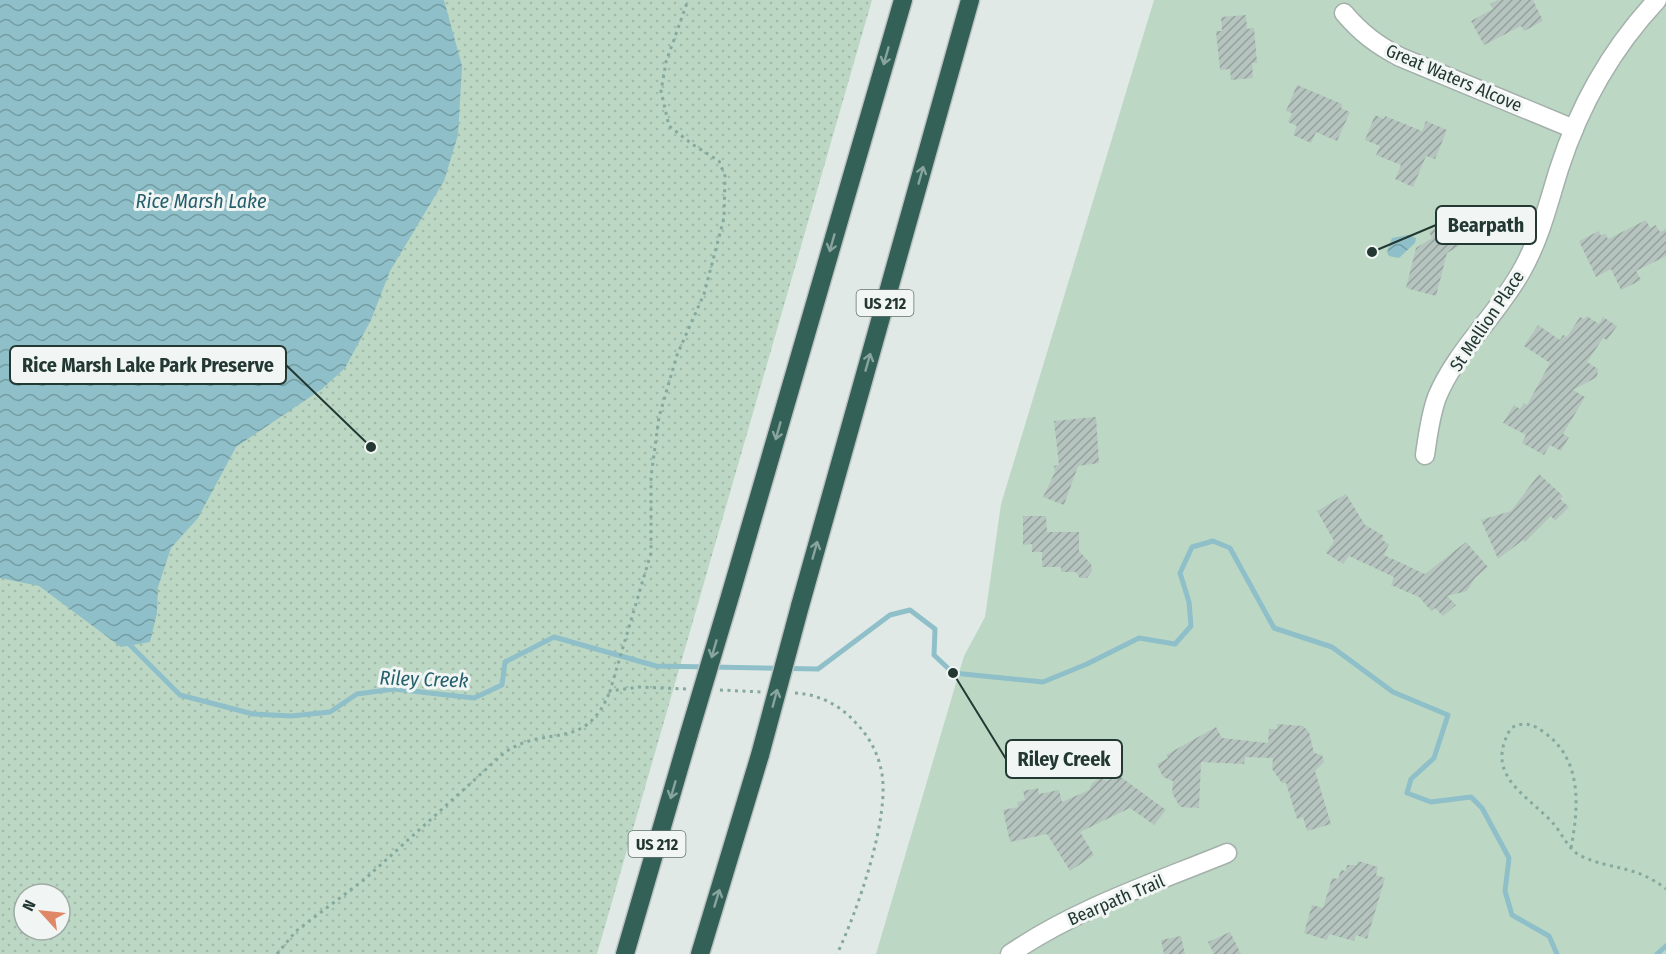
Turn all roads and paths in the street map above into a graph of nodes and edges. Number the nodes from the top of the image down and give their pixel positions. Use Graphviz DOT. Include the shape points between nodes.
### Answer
graph roads {
  1 [pos="688,0"];
  2 [pos="903,0"];
  3 [pos="970,0"];
  4 [pos="1656,0"];
  5 [pos="1344,13"];
  6 [pos="1574,129"];
  7 [pos="1425,455"];
  8 [pos="686,689"];
  9 [pos="710,690"];
  10 [pos="610,691"];
  11 [pos="769,692"];
  12 [pos="792,693"];
  13 [pos="1571,848"];
  14 [pos="1227,853"];
  15 [pos="1666,890"];
  16 [pos="277,954"];
  17 [pos="625,954"];
  18 [pos="700,954"];
  19 [pos="837,954"];
  20 [pos="1010,954"];
  1 -- 10 [label="path" via="666,62 661,91 669,126 719,161 725,176 723,218 704,294 677,355 659,417 651,477 651,553"];
  2 -- 17 [label="highway, US 212, one-way, bridge"];
  18 -- 3 [label="highway, US 212, one-way, bridge" via="760,755"];
  4 -- 6 [label="street, St Mellion Place" via="1620,45"];
  5 -- 6 [label="street, Great Waters Alcove" via="1360,32 1389,52"];
  6 -- 7 [label="street, St Mellion Place" via="1539,235 1521,272 1437,397"];
  8 -- 10 [label="path" via="639,687"];
  9 -- 11 [label="path"];
  10 -- 16 [label="path" via="591,723 565,735 515,745 504,753 365,879 296,931"];
  12 -- 19 [label="path" via="820,699 849,715 864,731 881,771 880,815 862,896"];
  13 -- 13 [label="path" via="1553,823 1507,777 1502,750 1511,728 1520,723 1538,727 1550,736 1573,768 1576,800"];
  13 -- 15 [label="path" via="1580,856 1651,877"];
  14 -- 20 [label="street, Bearpath Trail" via="1078,916"];
}
